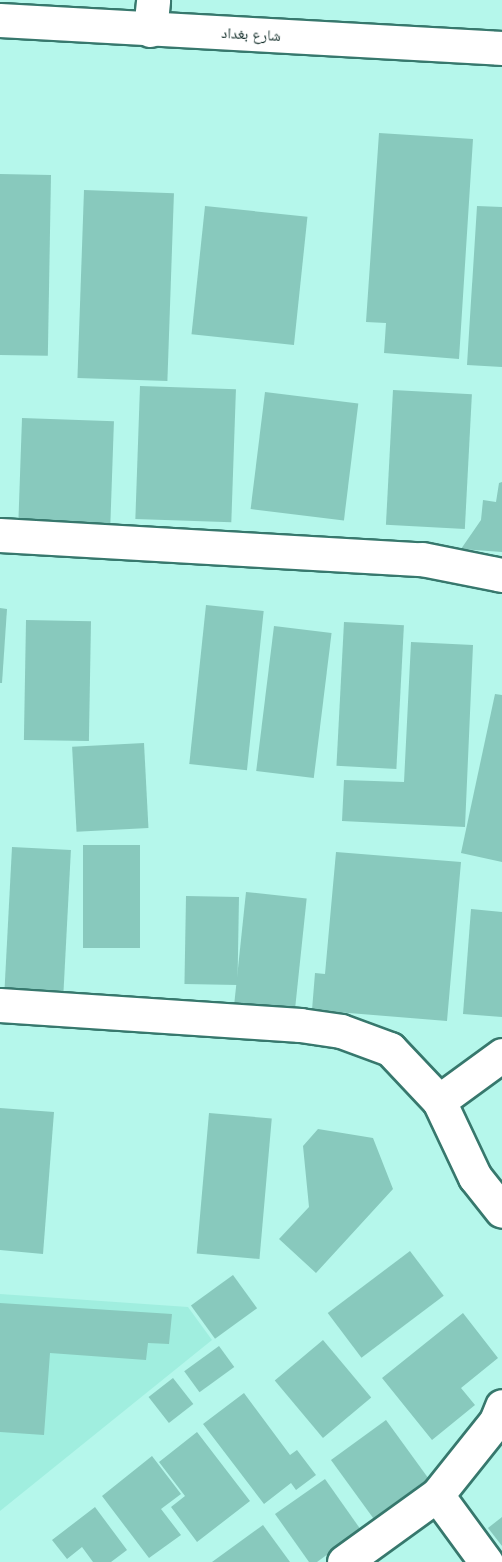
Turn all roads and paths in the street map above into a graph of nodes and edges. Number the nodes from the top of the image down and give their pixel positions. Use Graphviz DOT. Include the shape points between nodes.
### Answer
graph roads {
  1 [pos="152,15"];
  2 [pos="0,20"];
  3 [pos="502,48"];
  4 [pos="0,535"];
  5 [pos="502,575"];
  6 [pos="0,1005"];
  7 [pos="502,1055"];
  8 [pos="439,1101"];
  9 [pos="502,1211"];
  10 [pos="502,1406"];
  11 [pos="437,1495"];
  12 [pos="344,1562"];
  13 [pos="486,1562"];
  1 -- 2 [label="street, شارع بغداد"];
  1 -- 3 [label="street, شارع بغداد"];
  4 -- 5 [label="street" via="422,559"];
  6 -- 8 [label="street" via="341,1031 390,1049"];
  7 -- 8 [label="street"];
  8 -- 9 [label="street" via="475,1177"];
  10 -- 11 [label="street" via="496,1421"];
  11 -- 12 [label="street"];
  11 -- 13 [label="street"];
}
